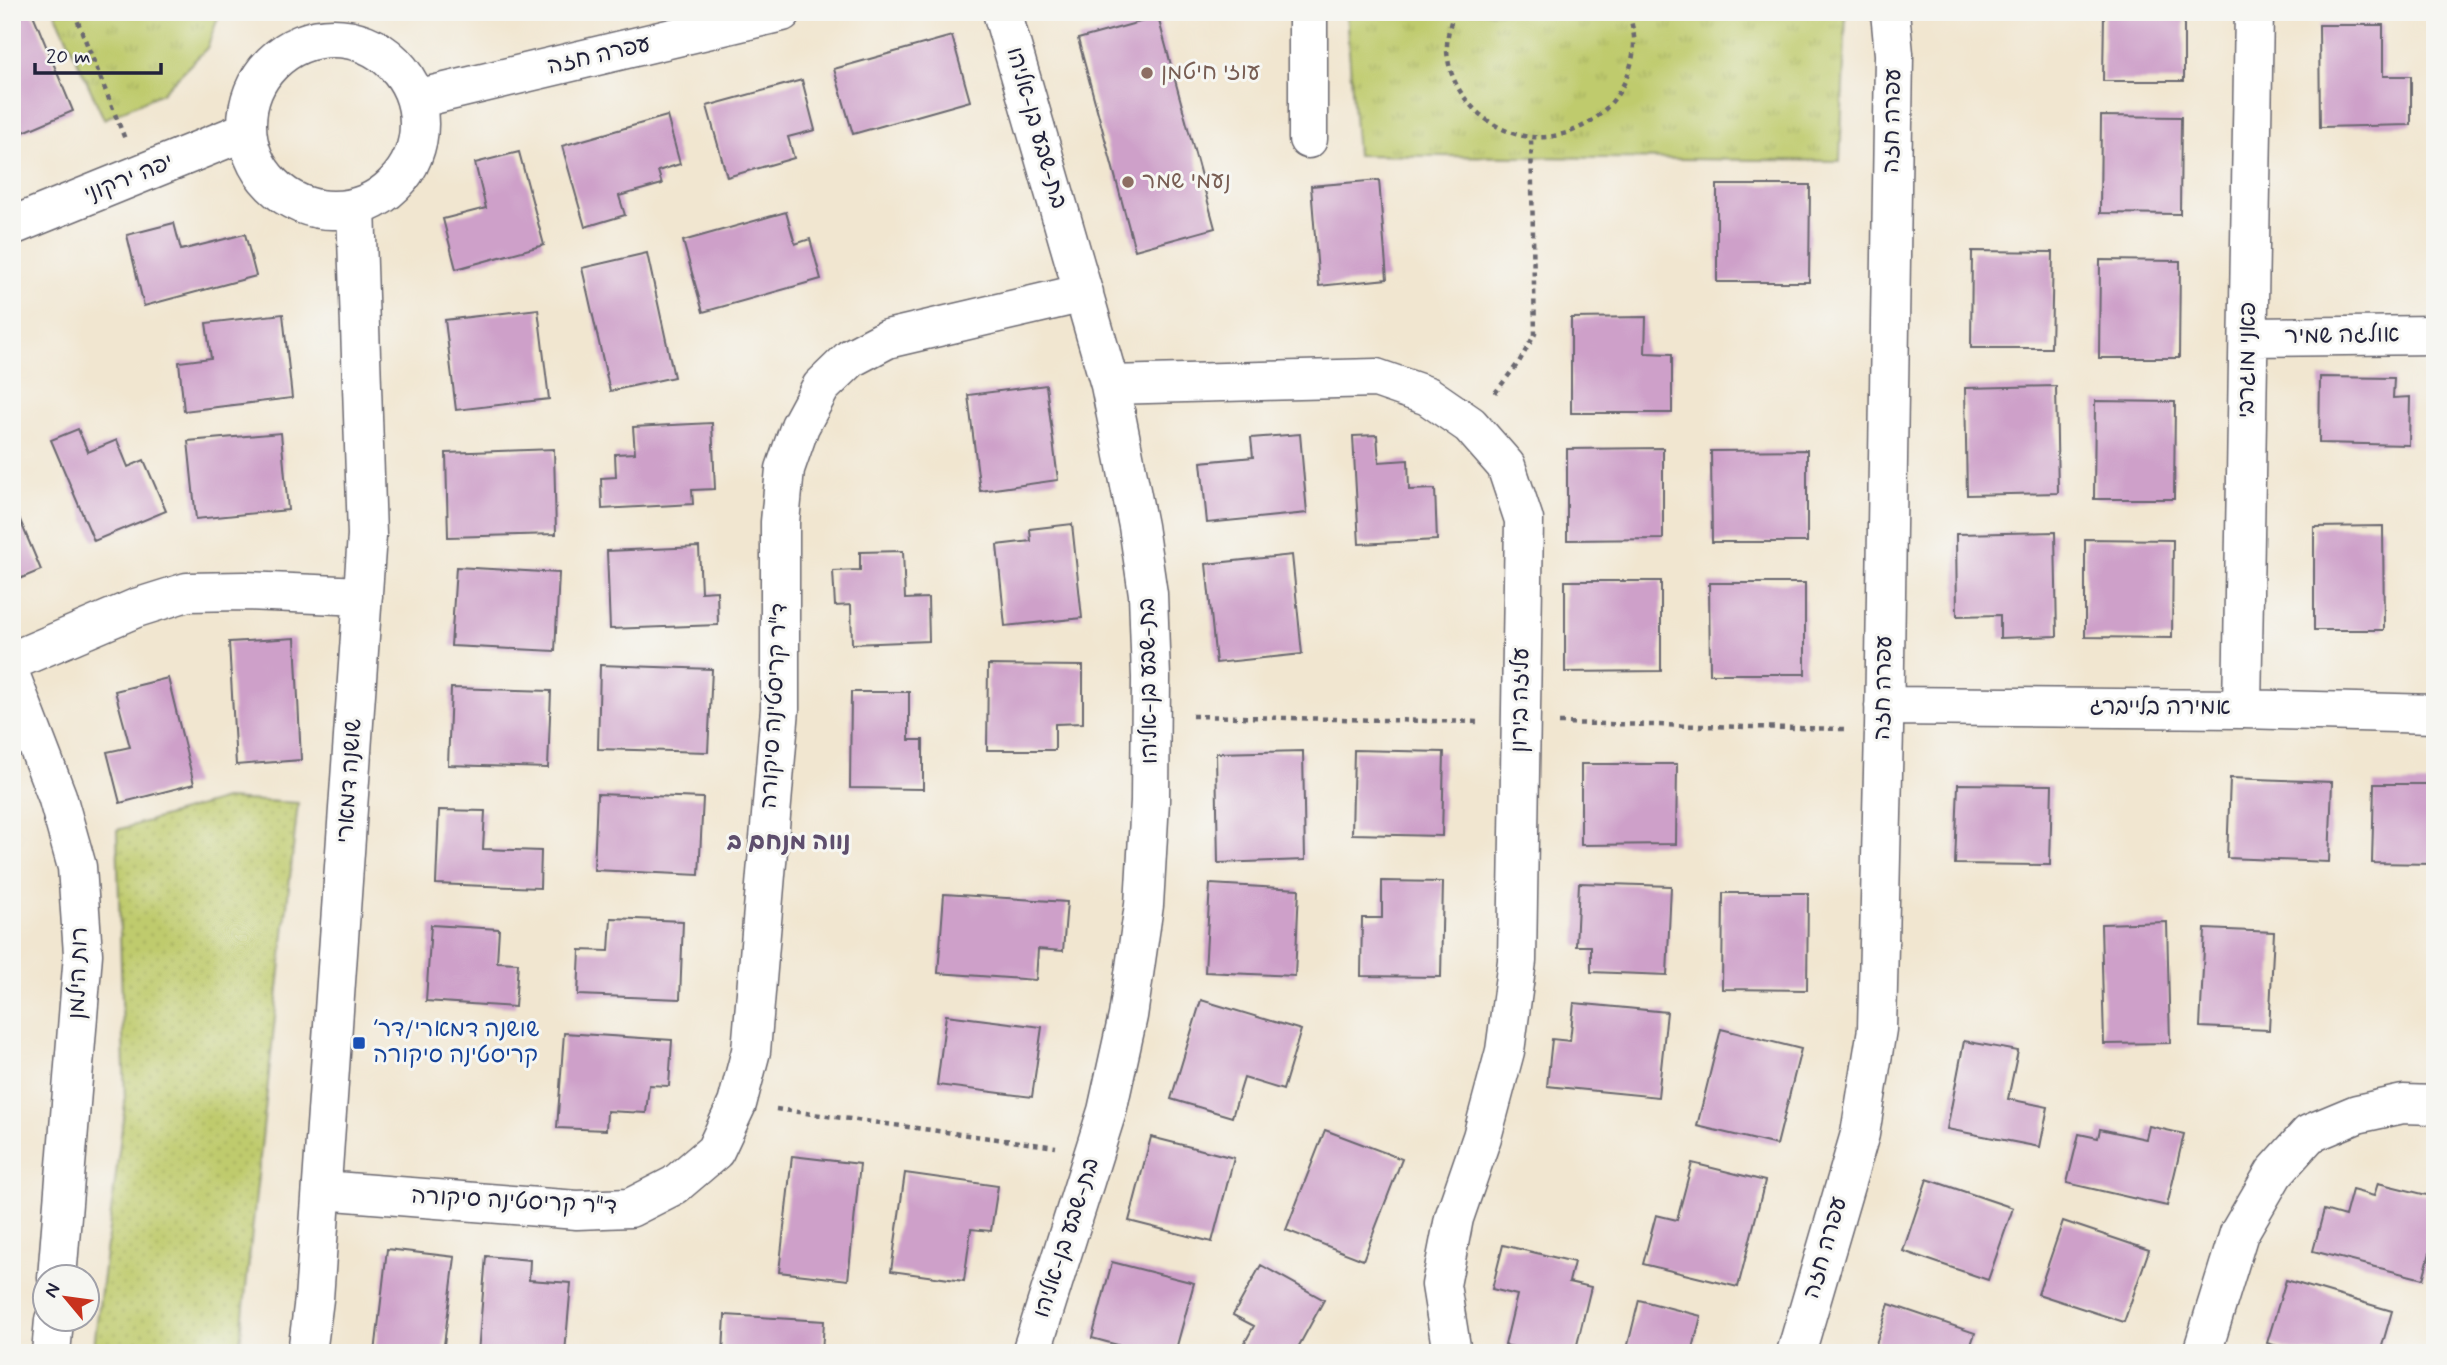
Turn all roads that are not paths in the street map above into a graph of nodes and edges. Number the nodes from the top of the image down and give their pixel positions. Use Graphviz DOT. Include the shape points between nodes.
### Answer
graph roads {
  1 [pos="782,12"];
  2 [pos="1002,12"];
  3 [pos="1308,12"];
  4 [pos="1890,12"];
  5 [pos="2254,12"];
  6 [pos="307,26"];
  7 [pos="416,99"];
  8 [pos="246,131"];
  9 [pos="1308,139"];
  10 [pos="356,207"];
  11 [pos="12,226"];
  12 [pos="1084,293"];
  13 [pos="2435,335"];
  14 [pos="2249,337"];
  15 [pos="1110,385"];
  16 [pos="363,596"];
  17 [pos="12,661"];
  18 [pos="12,679"];
  19 [pos="1884,706"];
  20 [pos="2242,709"];
  21 [pos="2435,714"];
  22 [pos="2435,1105"];
  23 [pos="322,1190"];
  24 [pos="58,1264"];
  25 [pos="53,1334"];
  26 [pos="51,1353"];
  27 [pos="307,1353"];
  28 [pos="1031,1353"];
  29 [pos="1452,1353"];
  30 [pos="1796,1353"];
  31 [pos="2202,1353"];
  1 -- 7 [label="street, עפרה חזה"];
  2 -- 12 [label="street, בת-שבע בן-אליהו"];
  3 -- 9 [label="street"];
  4 -- 19 [label="street, עפרה חזה" via="1894,54"];
  5 -- 14 [label="street, פאני מוגרבי"];
  6 -- 7 [label="street" via="362,42 387,55 405,75"];
  6 -- 8 [label="street" via="262,74 249,102"];
  7 -- 10 [label="street" via="415,153 402,177 381,196"];
  8 -- 10 [label="street" via="252,156 265,178 284,195 307,207 332,211"];
  8 -- 11 [label="street, יפה ירקוני"];
  10 -- 16 [label="street, שושנה דמארי" via="367,536"];
  12 -- 15 [label="street, בת-שבע בן-אליהו"];
  12 -- 23 [label="street, ד\"ר קריסטינה סיקורה" via="887,339 851,358 821,387 800,426 785,469 780,522 780,709 751,1051 737,1104 715,1151 675,1185 630,1209 577,1210"];
  13 -- 14 [label="street, אולגה שמיר"];
  14 -- 20 [label="street, פאני מוגרבי"];
  15 -- 28 [label="street, בת-שבע בן-אליהו" via="1148,594 1150,801 1144,905 1128,1016 1107,1111"];
  15 -- 29 [label="street, עליזה בירון" via="1376,377 1428,396 1470,425 1507,467 1524,520 1517,961 1505,1051 1454,1217 1441,1285"];
  16 -- 17 [label="street" via="187,592 136,608"];
  16 -- 23 [label="street, שושנה דמארי"];
  18 -- 24 [label="street, רות הילמן" via="57,796 76,867 82,941"];
  19 -- 20 [label="street, אמירה בלייברג"];
  19 -- 30 [label="street, עפרה חזה" via="1877,1029 1860,1134"];
  20 -- 21 [label="street, אמירה בלייברג"];
  22 -- 31 [label="street" via="2403,1104 2357,1114 2309,1134 2274,1173 2239,1233"];
  23 -- 27 [label="street, שושנה דמארי"];
  25 -- 26 [label="street"];
}
